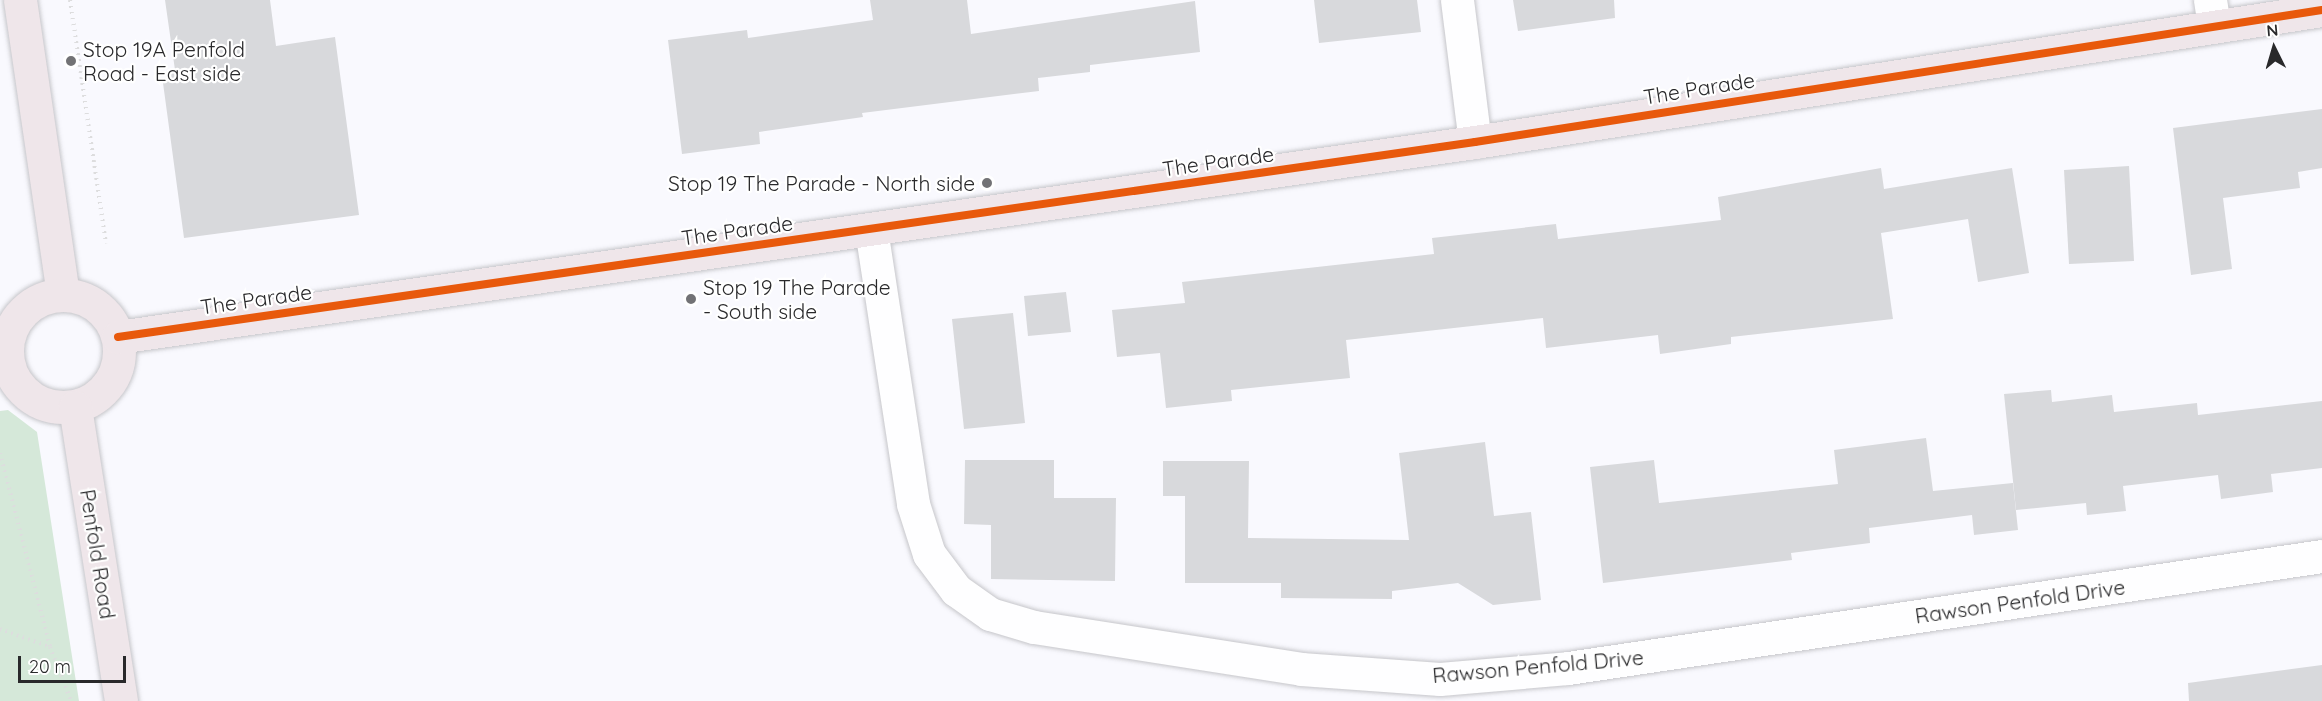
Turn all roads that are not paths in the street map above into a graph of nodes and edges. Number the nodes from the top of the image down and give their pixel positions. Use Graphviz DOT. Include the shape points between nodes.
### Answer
graph roads {
  1 [pos="20,0"];
  2 [pos="1458,0"];
  3 [pos="2322,10"];
  4 [pos="2212,13"];
  5 [pos="1474,142"];
  6 [pos="871,229"];
  7 [pos="63,294"];
  8 [pos="8,319"];
  9 [pos="118,337"];
  10 [pos="10,387"];
  11 [pos="75,407"];
  12 [pos="2322,556"];
  13 [pos="122,701"];
  1 -- 7 [label="main road"];
  2 -- 5 [label="street"];
  3 -- 4 [label="main road, The Parade"];
  4 -- 5 [label="main road, The Parade"];
  5 -- 6 [label="main road, The Parade"];
  6 -- 9 [label="main road, The Parade"];
  6 -- 12 [label="street, Rawson Penfold Drive" via="913,504 929,554 956,590 990,614 1034,627 1302,669 1440,678 1568,668"];
  7 -- 8 [label="main road" via="45,297"];
  7 -- 9 [label="main road" via="98,306"];
  8 -- 10 [label="main road" via="6,354"];
  9 -- 11 [label="main road" via="116,373 106,388"];
  10 -- 11 [label="main road" via="45,404"];
  11 -- 13 [label="main road, Penfold Road"];
}
